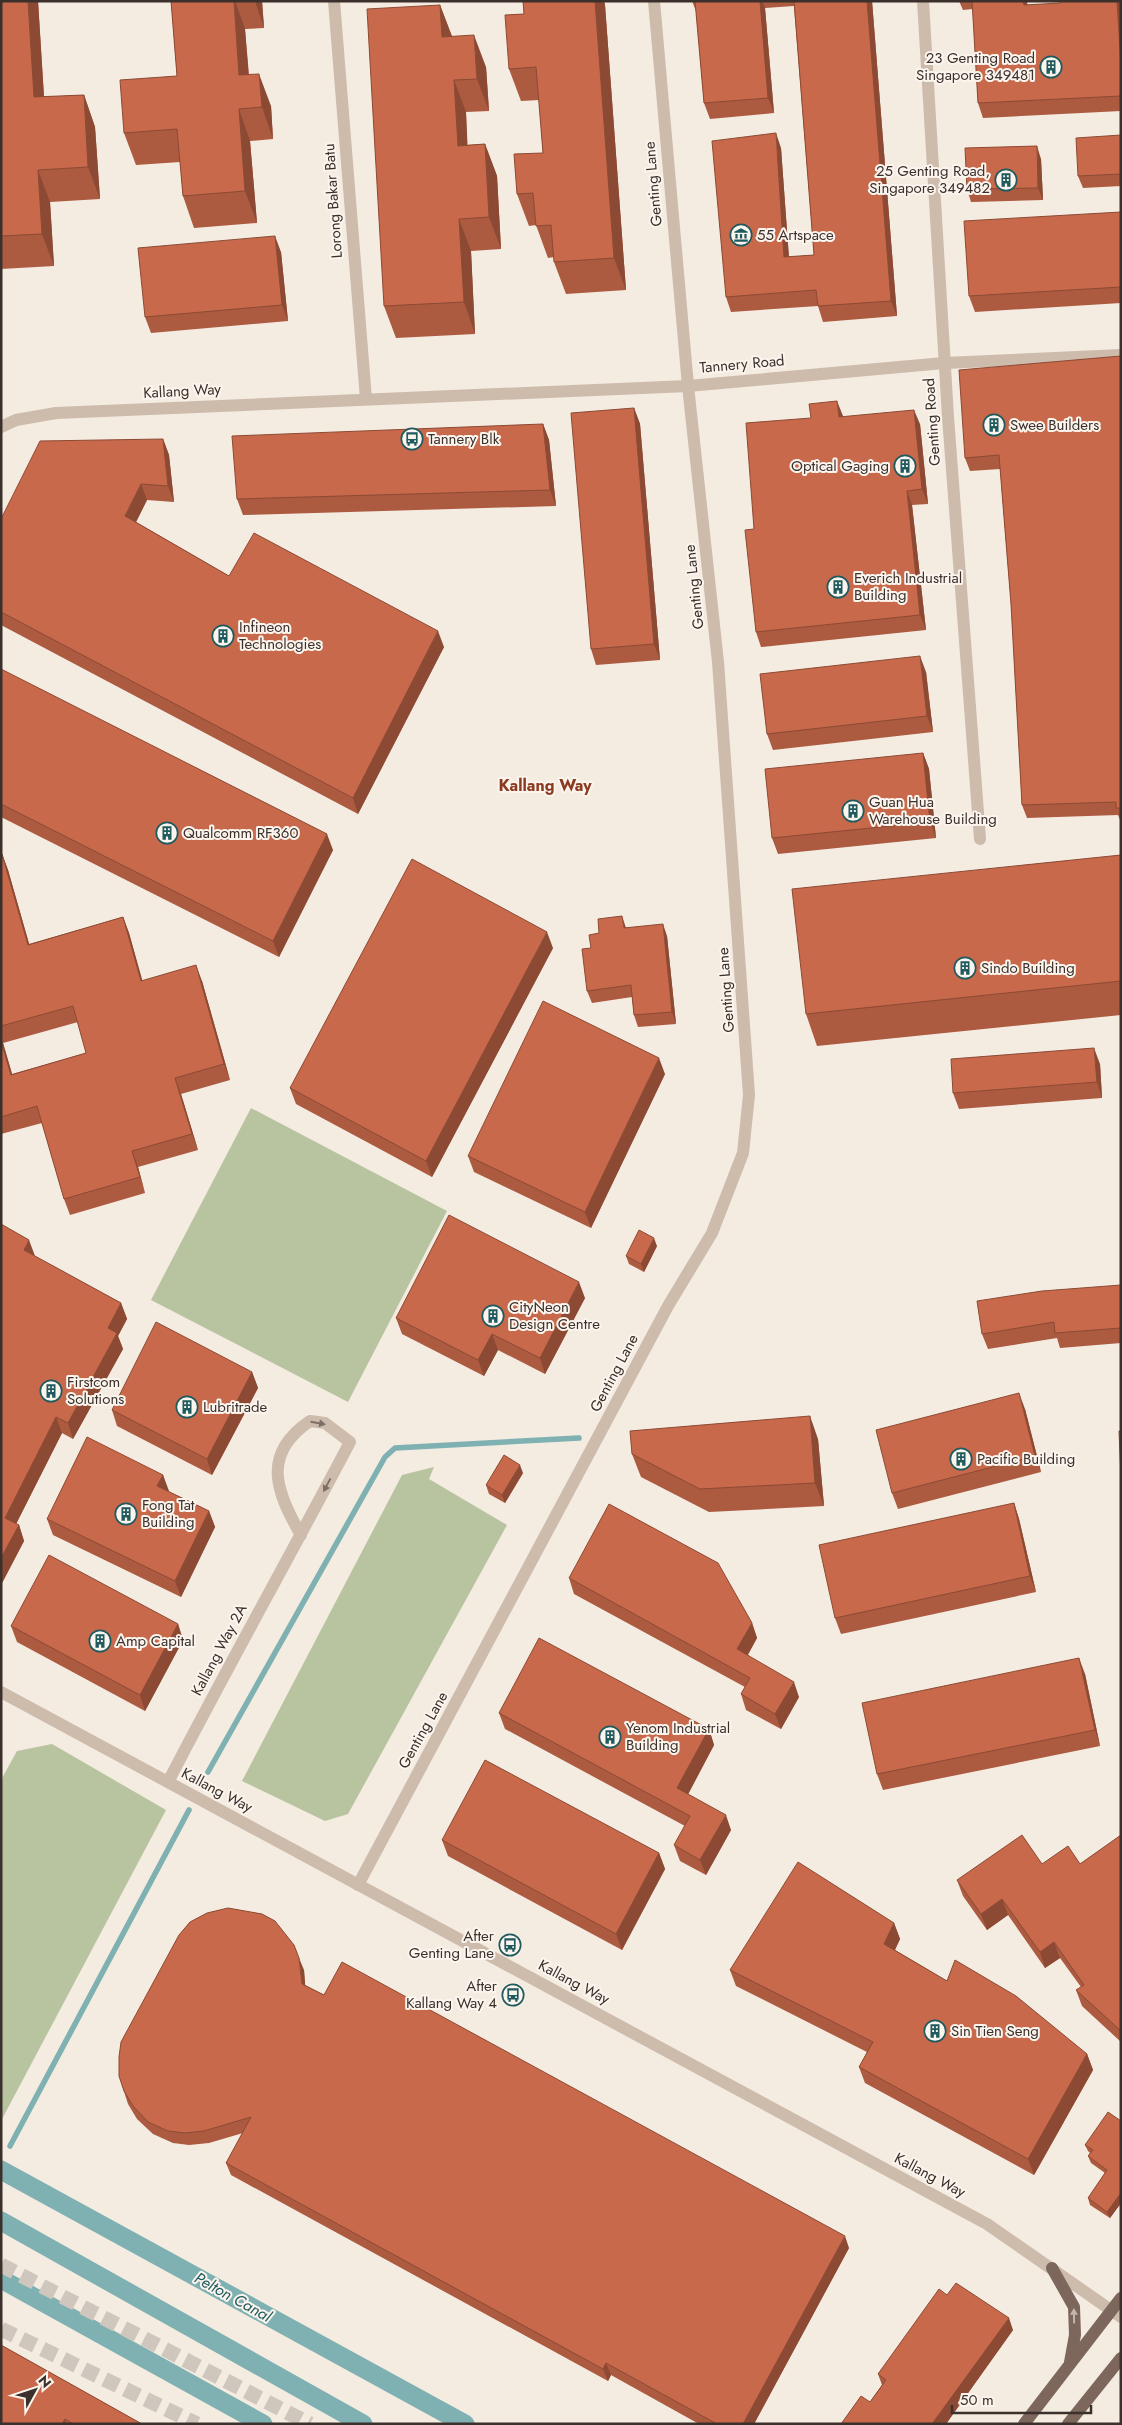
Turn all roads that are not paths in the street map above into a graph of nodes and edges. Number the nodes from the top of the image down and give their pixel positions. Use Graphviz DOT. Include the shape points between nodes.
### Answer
graph roads {
  1 [pos="334,1"];
  2 [pos="654,1"];
  3 [pos="923,1"];
  4 [pos="1121,355"];
  5 [pos="944,363"];
  6 [pos="688,386"];
  7 [pos="366,398"];
  8 [pos="1,427"];
  9 [pos="980,839"];
  10 [pos="301,1535"];
  11 [pos="1,1692"];
  12 [pos="168,1782"];
  13 [pos="358,1885"];
  14 [pos="1052,2268"];
  15 [pos="1121,2298"];
  16 [pos="1116,2314"];
  17 [pos="1121,2358"];
  18 [pos="1069,2365"];
  19 [pos="1024,2424"];
  20 [pos="1068,2424"];
  1 -- 7 [label="street, Lorong Bakar Batu"];
  2 -- 6 [label="street, Genting Lane"];
  3 -- 5 [label="street, Genting Road"];
  4 -- 5 [label="street, Tannery Road"];
  5 -- 6 [label="street, Tannery Road"];
  5 -- 9 [label="street, Genting Road"];
  6 -- 7 [label="street, Tannery Road"];
  6 -- 13 [label="street, Genting Lane" via="718,662 736,900 749,1095 743,1153 712,1233 668,1306"];
  7 -- 8 [label="street, Kallang Way" via="56,413 16,420"];
  10 -- 10 [label="street, Kallang Way 2A, one-way" via="284,1506 276,1476 280,1455 297,1430 310,1421 325,1423 350,1442"];
  10 -- 12 [label="street, Kallang Way 2A"];
  11 -- 12 [label="street, Kallang Way"];
  12 -- 13 [label="street, Kallang Way"];
  13 -- 14 [label="street, Kallang Way" via="987,2224"];
  14 -- 16 [label="street, Kallang Way"];
  18 -- 14 [label="main road, one-way" via="1075,2335 1074,2307"];
  15 -- 16 [label="main road"];
  16 -- 18 [label="main road"];
  17 -- 20 [label="main road"];
  18 -- 19 [label="main road"];
}
